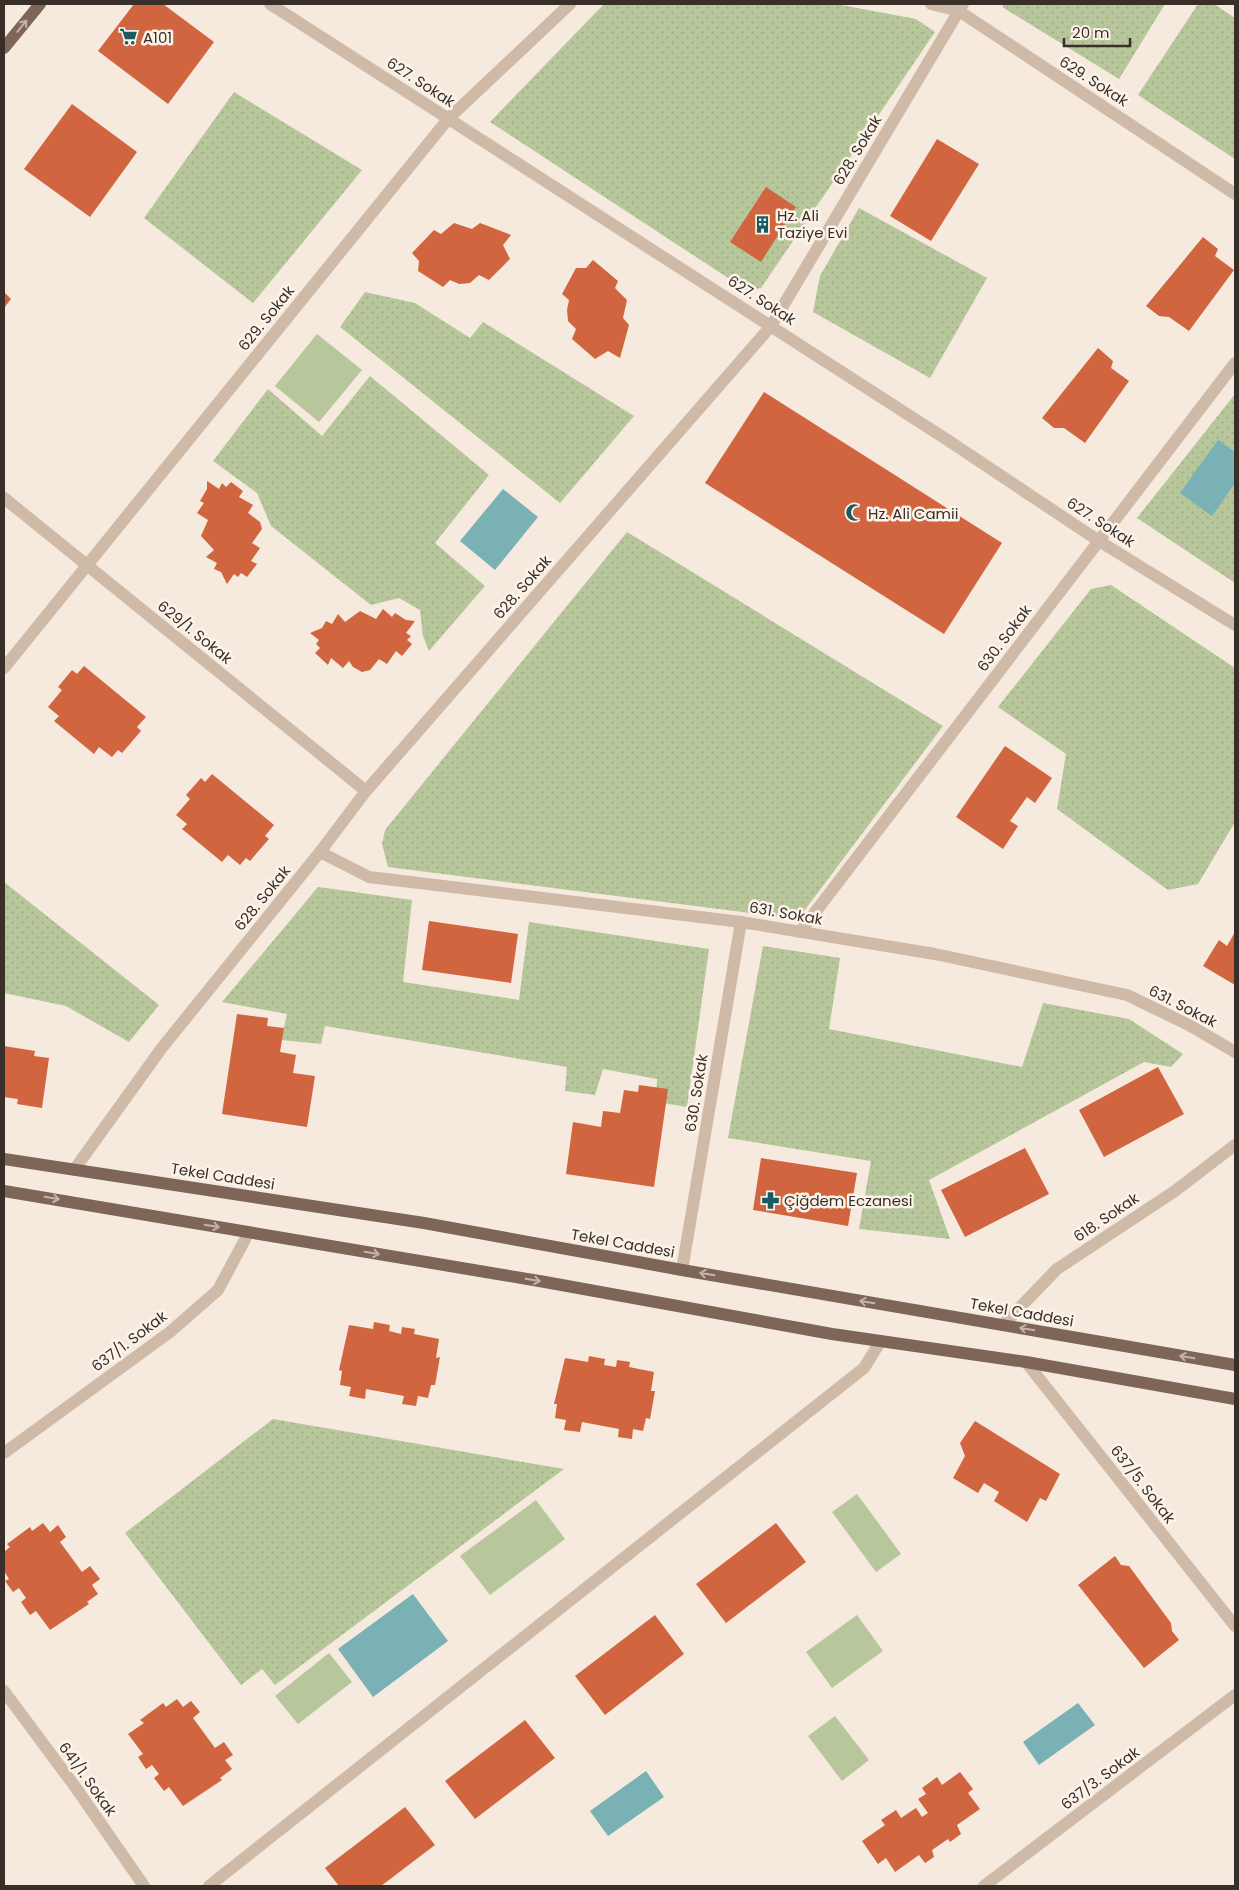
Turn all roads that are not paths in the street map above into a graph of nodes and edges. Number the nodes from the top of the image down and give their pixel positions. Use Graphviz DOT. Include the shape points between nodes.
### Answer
graph roads {
  1 [pos="40,4"];
  2 [pos="270,4"];
  3 [pos="570,4"];
  4 [pos="931,4"];
  5 [pos="961,7"];
  6 [pos="4,48"];
  7 [pos="448,119"];
  8 [pos="1235,194"];
  9 [pos="771,326"];
  10 [pos="1235,363"];
  11 [pos="4,498"];
  12 [pos="1098,541"];
  13 [pos="87,566"];
  14 [pos="1235,625"];
  15 [pos="4,668"];
  16 [pos="366,790"];
  17 [pos="320,852"];
  18 [pos="741,922"];
  19 [pos="800,932"];
  20 [pos="1235,1052"];
  21 [pos="1235,1145"];
  22 [pos="4,1159"];
  23 [pos="74,1170"];
  24 [pos="4,1191"];
  25 [pos="249,1232"];
  26 [pos="682,1270"];
  27 [pos="1003,1325"];
  28 [pos="880,1342"];
  29 [pos="1026,1362"];
  30 [pos="1235,1365"];
  31 [pos="1235,1399"];
  32 [pos="4,1453"];
  33 [pos="1235,1626"];
  34 [pos="4,1691"];
  35 [pos="1235,1695"];
  36 [pos="144,1886"];
  37 [pos="209,1886"];
  38 [pos="984,1886"];
  6 -- 1 [label="main road, one-way"];
  2 -- 7 [label="street, 627. Sokak"];
  3 -- 7 [label="street, 629. Sokak"];
  4 -- 5 [label="street, 629. Sokak"];
  5 -- 8 [label="street, 629. Sokak"];
  5 -- 9 [label="street, 628. Sokak"];
  7 -- 9 [label="street, 627. Sokak"];
  7 -- 13 [label="street, 629. Sokak"];
  9 -- 12 [label="street, 627. Sokak"];
  9 -- 16 [label="street, 628. Sokak"];
  10 -- 12 [label="street, 630. Sokak"];
  11 -- 13 [label="street, 629/1. Sokak"];
  12 -- 14 [label="street, 627. Sokak"];
  12 -- 19 [label="street, 630. Sokak"];
  13 -- 15 [label="street, 629. Sokak"];
  13 -- 16 [label="street, 629/1. Sokak"];
  16 -- 17 [label="street, 628. Sokak"];
  17 -- 18 [label="street, 631. Sokak" via="369,877"];
  17 -- 23 [label="street, 628. Sokak" via="160,1048"];
  18 -- 19 [label="street, 631. Sokak"];
  18 -- 26 [label="street, 630. Sokak"];
  19 -- 20 [label="street, 631. Sokak" via="935,954 1127,995"];
  21 -- 27 [label="street, 618. Sokak" via="1175,1191 1057,1269"];
  22 -- 23 [label="main road, Tekel Caddesi"];
  23 -- 26 [label="main road, Tekel Caddesi" via="424,1223"];
  24 -- 25 [label="main road, one-way"];
  25 -- 28 [label="main road, one-way"];
  25 -- 32 [label="street, 637/1. Sokak" via="218,1290 170,1332"];
  27 -- 26 [label="main road, Tekel Caddesi, one-way"];
  30 -- 27 [label="main road, Tekel Caddesi, one-way"];
  28 -- 29 [label="main road"];
  28 -- 37 [label="street" via="864,1368"];
  29 -- 31 [label="main road"];
  29 -- 33 [label="street, 637/5. Sokak"];
  34 -- 36 [label="street, 641/1. Sokak"];
  35 -- 38 [label="street, 637/3. Sokak"];
}
